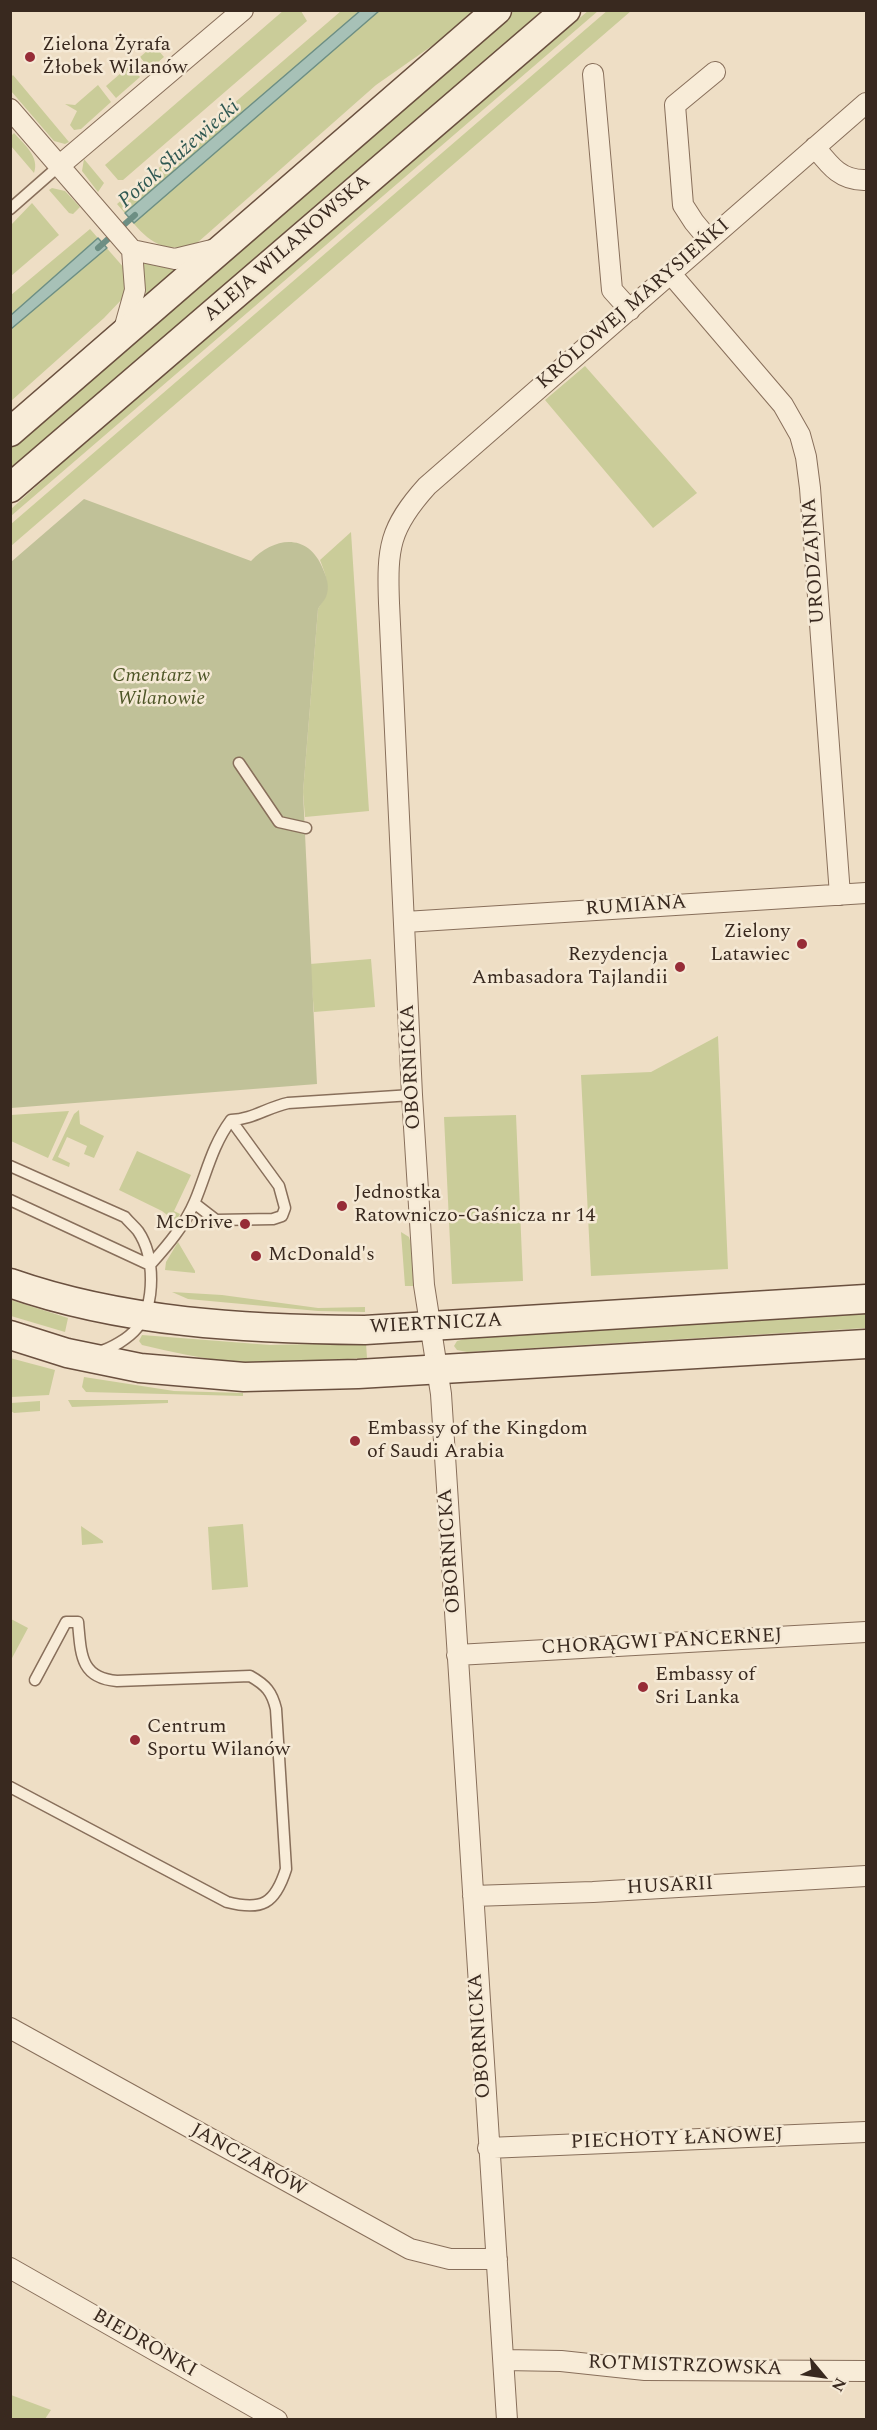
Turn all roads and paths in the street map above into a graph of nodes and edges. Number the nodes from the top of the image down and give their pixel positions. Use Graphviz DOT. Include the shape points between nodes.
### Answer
graph roads {
  1 [pos="243,10"];
  2 [pos="497,10"];
  3 [pos="566,10"];
  4 [pos="715,72"];
  5 [pos="593,74"];
  6 [pos="867,103"];
  7 [pos="10,109"];
  8 [pos="815,147"];
  9 [pos="59,166"];
  10 [pos="867,180"];
  11 [pos="10,209"];
  12 [pos="709,240"];
  13 [pos="227,246"];
  14 [pos="129,247"];
  15 [pos="671,274"];
  16 [pos="630,310"];
  17 [pos="122,336"];
  18 [pos="10,432"];
  19 [pos="10,488"];
  20 [pos="407,507"];
  21 [pos="239,763"];
  22 [pos="306,828"];
  23 [pos="867,893"];
  24 [pos="840,895"];
  25 [pos="405,922"];
  26 [pos="412,1095"];
  27 [pos="231,1120"];
  28 [pos="10,1166"];
  29 [pos="10,1200"];
  30 [pos="194,1203"];
  31 [pos="150,1265"];
  32 [pos="10,1283"];
  33 [pos="867,1299"];
  34 [pos="144,1316"];
  35 [pos="430,1326"];
  36 [pos="10,1335"];
  37 [pos="867,1344"];
  38 [pos="84,1357"];
  39 [pos="437,1369"];
  40 [pos="867,1632"];
  41 [pos="457,1655"];
  42 [pos="35,1680"];
  43 [pos="10,1787"];
  44 [pos="867,1876"];
  45 [pos="473,1896"];
  46 [pos="10,2028"];
  47 [pos="867,2132"];
  48 [pos="488,2148"];
  49 [pos="497,2259"];
  50 [pos="10,2268"];
  51 [pos="504,2360"];
  52 [pos="867,2371"];
  53 [pos="277,2420"];
  54 [pos="507,2420"];
  1 -- 9 [label="street"];
  2 -- 13 [label="main road"];
  3 -- 19 [label="main road, ALEJA WILANOWSKA"];
  4 -- 12 [label="street" via="675,105 683,205"];
  5 -- 16 [label="street" via="612,290"];
  6 -- 8 [label="street, KRÓLOWEJ MARYSIEŃKI"];
  7 -- 9 [label="street"];
  8 -- 10 [label="street" via="839,175"];
  8 -- 12 [label="street, KRÓLOWEJ MARYSIEŃKI"];
  9 -- 11 [label="lane"];
  9 -- 14 [label="street"];
  12 -- 15 [label="street, KRÓLOWEJ MARYSIEŃKI"];
  13 -- 14 [label="street" via="175,259"];
  13 -- 17 [label="main road"];
  14 -- 17 [label="street" via="135,290"];
  15 -- 16 [label="street, KRÓLOWEJ MARYSIEŃKI"];
  15 -- 24 [label="street, URODZAJNA" via="783,405 803,446 810,488"];
  16 -- 20 [label="street, KRÓLOWEJ MARYSIEŃKI"];
  17 -- 18 [label="main road"];
  20 -- 25 [label="street, OBORNICKA" via="393,534 388,569"];
  21 -- 22 [label="lane" via="279,822"];
  23 -- 24 [label="street, RUMIANA"];
  24 -- 25 [label="street, RUMIANA"];
  25 -- 26 [label="street, OBORNICKA"];
  26 -- 27 [label="lane" via="288,1103 246,1119"];
  26 -- 35 [label="street, OBORNICKA"];
  27 -- 30 [label="lane" via="218,1138"];
  27 -- 30 [label="lane" via="279,1186 285,1208 282,1216 216,1220"];
  28 -- 31 [label="lane" via="125,1217 146,1246"];
  29 -- 31 [label="lane"];
  30 -- 31 [label="lane"];
  31 -- 34 [label="lane"];
  32 -- 34 [label="main road, WIERTNICZA" via="95,1308"];
  33 -- 35 [label="main road, WIERTNICZA"];
  34 -- 35 [label="main road, WIERTNICZA" via="305,1330"];
  34 -- 38 [label="lane" via="126,1337"];
  35 -- 39 [label="street, OBORNICKA"];
  36 -- 38 [label="main road"];
  37 -- 39 [label="main road"];
  38 -- 39 [label="main road" via="178,1373 244,1377"];
  39 -- 41 [label="street, OBORNICKA"];
  40 -- 41 [label="street, CHORĄGWI PANCERNEJ"];
  41 -- 45 [label="street, OBORNICKA"];
  42 -- 43 [label="lane" via="66,1622 78,1622 82,1657 88,1671 102,1680 250,1676 263,1683 273,1695 276,1710 286,1869 280,1888 267,1902 248,1907 227,1902"];
  44 -- 45 [label="street, HUSARII"];
  45 -- 48 [label="street, OBORNICKA"];
  46 -- 49 [label="street, JANCZARÓW" via="410,2249 450,2259"];
  47 -- 48 [label="street, PIECHOTY ŁANOWEJ"];
  48 -- 49 [label="street, OBORNICKA"];
  49 -- 51 [label="street, OBORNICKA"];
  50 -- 53 [label="street, BIEDRONKI"];
  51 -- 52 [label="street, ROTMISTRZOWSKA" via="561,2361 645,2370"];
  51 -- 54 [label="street, OBORNICKA"];
}
